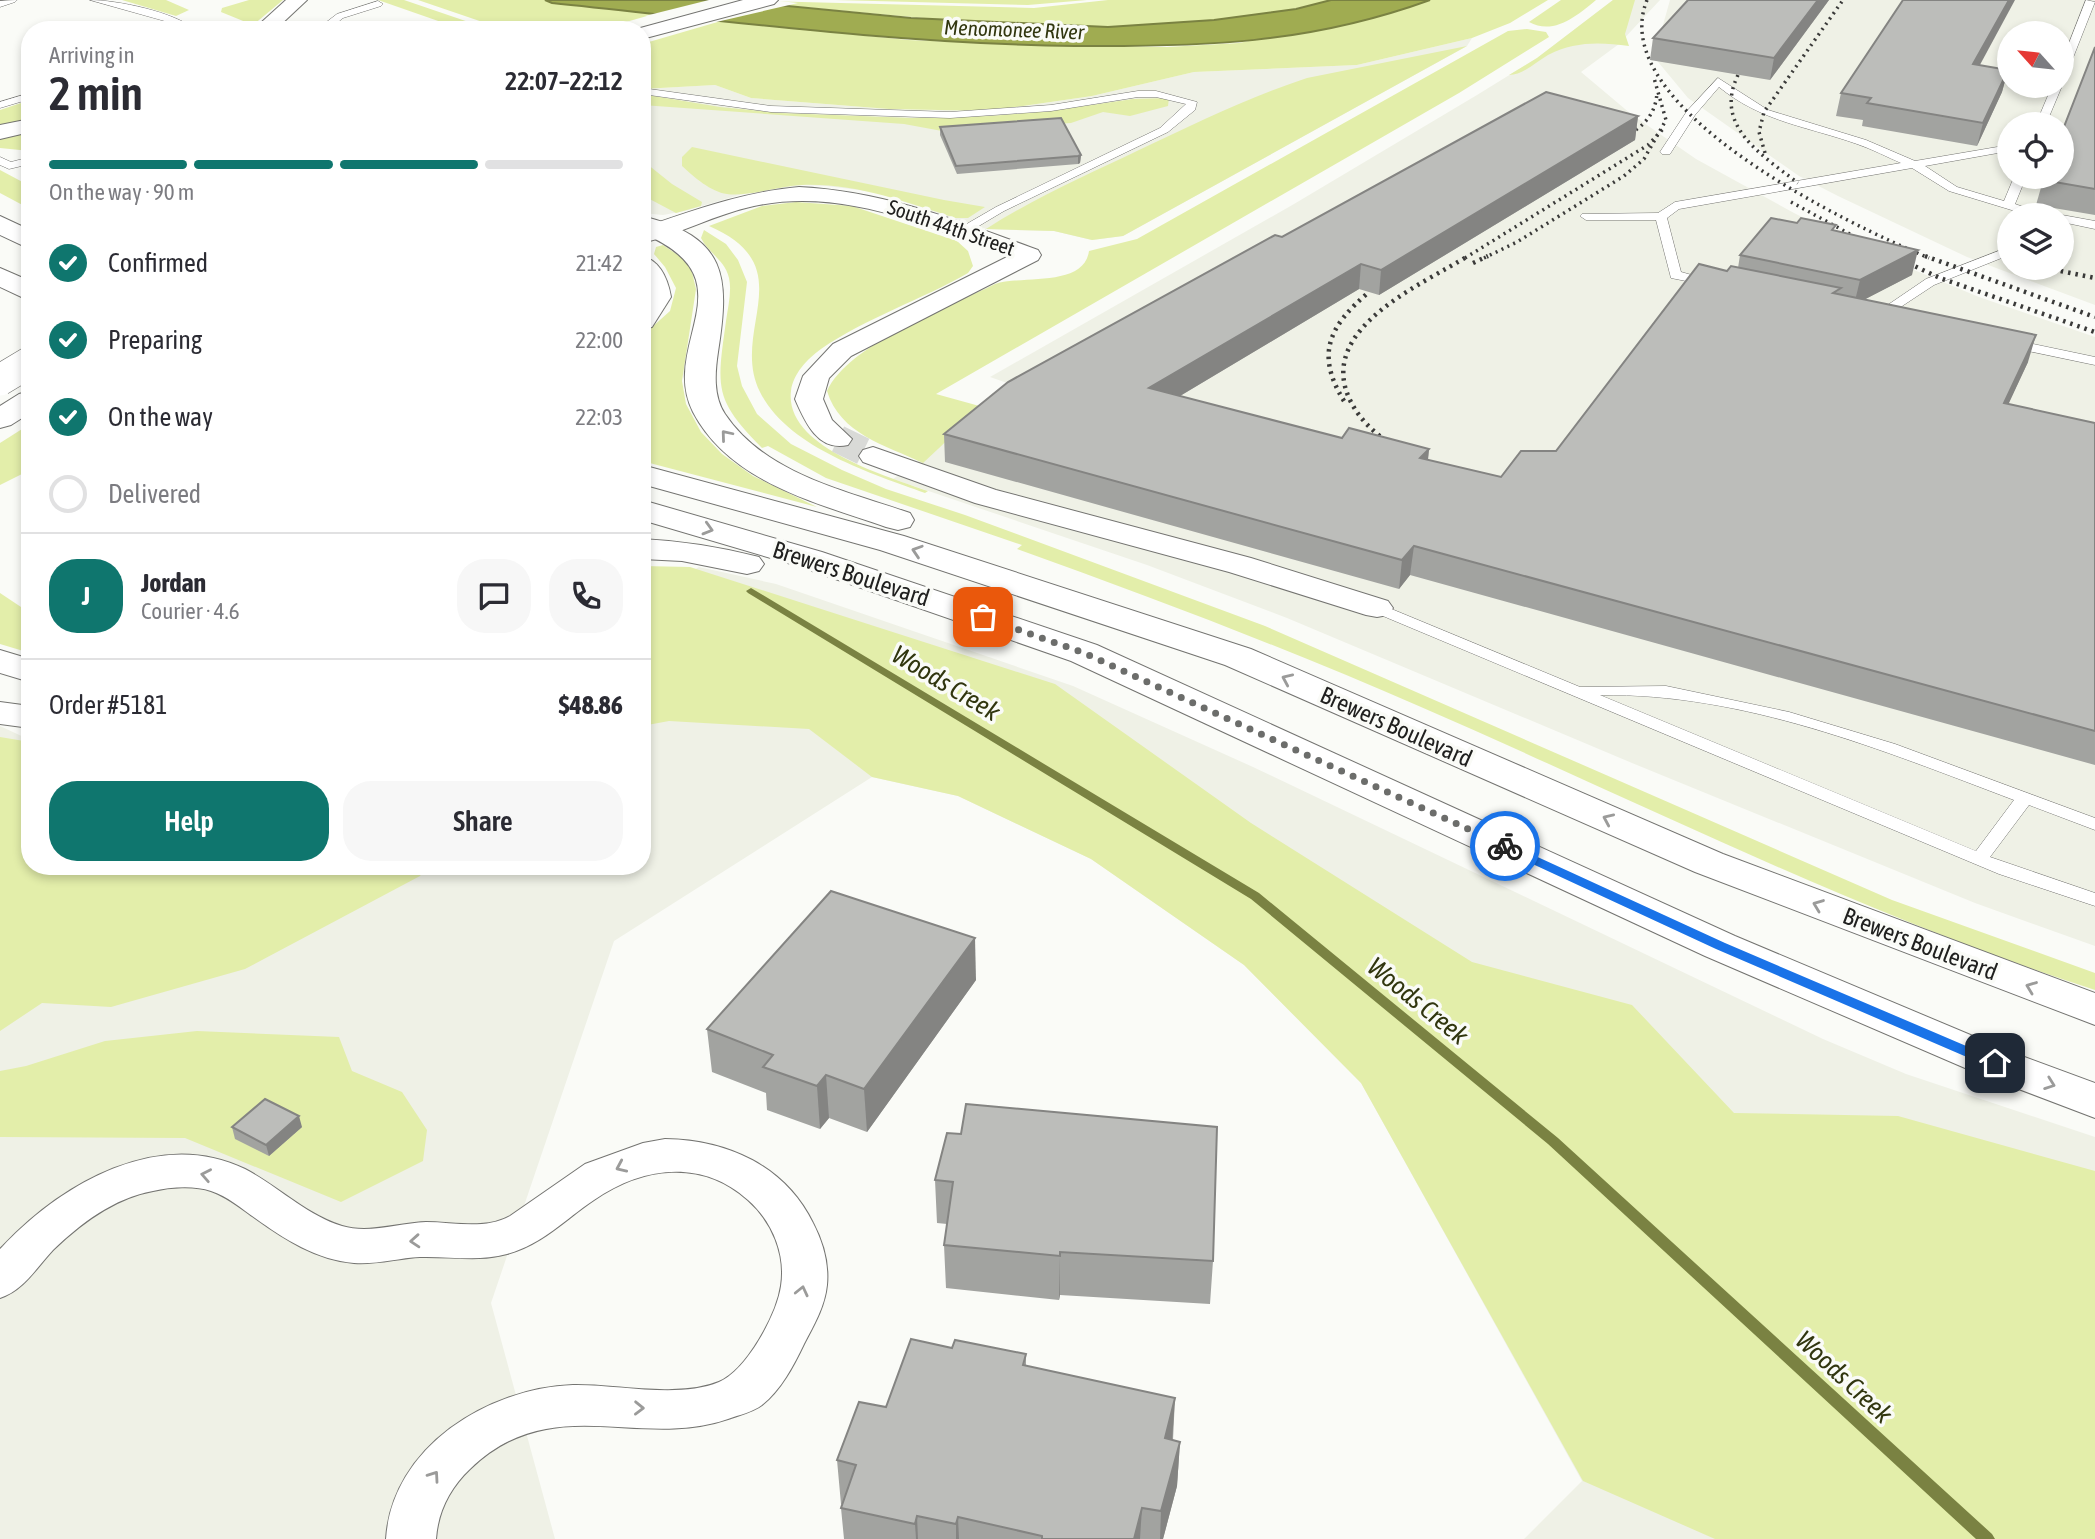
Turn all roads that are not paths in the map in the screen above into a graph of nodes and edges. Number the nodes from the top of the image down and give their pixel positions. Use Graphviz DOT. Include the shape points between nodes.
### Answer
graph roads {
  1 [pos="12,0"];
  2 [pos="95,0"];
  3 [pos="297,0"];
  4 [pos="767,0"];
  5 [pos="2091,0"];
  6 [pos="0,4"];
  7 [pos="379,4"];
  8 [pos="174,21"];
  9 [pos="273,21"];
  10 [pos="333,21"];
  11 [pos="651,31"];
  12 [pos="2074,43"];
  13 [pos="651,92"];
  14 [pos="21,99"];
  15 [pos="0,106"];
  16 [pos="21,127"];
  17 [pos="2,132"];
  18 [pos="1997,150"];
  19 [pos="1666,152"];
  20 [pos="0,160"];
  21 [pos="21,163"];
  22 [pos="1917,166"];
  23 [pos="1999,203"];
  24 [pos="1586,216"];
  25 [pos="1661,217"];
  26 [pos="0,224"];
  27 [pos="651,229"];
  28 [pos="651,231"];
  29 [pos="962,232"];
  30 [pos="21,236"];
  31 [pos="1997,256"];
  32 [pos="0,276"];
  33 [pos="651,276"];
  34 [pos="1730,286"];
  35 [pos="21,288"];
  36 [pos="651,307"];
  37 [pos="1866,312"];
  38 [pos="2001,341"];
  39 [pos="2095,361"];
  40 [pos="21,367"];
  41 [pos="0,380"];
  42 [pos="21,406"];
  43 [pos="1,419"];
  44 [pos="838,439"];
  45 [pos="873,456"];
  46 [pos="651,476"];
  47 [pos="651,513"];
  48 [pos="651,549"];
  49 [pos="1377,608"];
  50 [pos="1238,657"];
  51 [pos="0,661"];
  52 [pos="21,669"];
  53 [pos="21,673"];
  54 [pos="0,675"];
  55 [pos="1575,690"];
  56 [pos="0,713"];
  57 [pos="21,716"];
  58 [pos="1250,728"];
  59 [pos="2025,798"];
  60 [pos="2095,824"];
  61 [pos="1979,859"];
  62 [pos="2095,900"];
  63 [pos="2095,1010"];
  64 [pos="2095,1101"];
  65 [pos="0,1280"];
  66 [pos="411,1539"];
  1 -- 6 [label="lane"];
  2 -- 8 [label="lane"];
  3 -- 9 [label="street"];
  4 -- 11 [label="main road"];
  5 -- 12 [label="lane"];
  7 -- 10 [label="lane"];
  13 -- 29 [label="lane" via="771,110 937,115 1016,112 1138,94 1192,102 1191,108 1164,130"];
  14 -- 15 [label="lane"];
  16 -- 17 [label="street"];
  18 -- 22 [label="lane"];
  19 -- 22 [label="lane" via="1718,81 1764,112 1861,142"];
  20 -- 21 [label="lane" via="9,166"];
  22 -- 23 [label="lane" via="1953,188"];
  22 -- 25 [label="lane" via="1675,206"];
  24 -- 25 [label="lane"];
  25 -- 34 [label="lane" via="1675,275"];
  26 -- 30 [label="main road"];
  27 -- 29 [label="street, South 44th Street" via="762,198 812,193 869,200"];
  50 -- 28 [label="main road, one-way" via="1038,570 802,485 738,449 709,414 703,397 711,279 683,242"];
  29 -- 44 [label="street, South 44th Street" via="1029,255 862,338 827,362 816,376 809,398 820,424"];
  31 -- 37 [label="lane" via="1930,282 1886,316"];
  32 -- 35 [label="main road"];
  33 -- 36 [label="main road" via="657,297"];
  38 -- 39 [label="lane"];
  40 -- 41 [label="main road, bridge"];
  42 -- 43 [label="main road"];
  45 -- 49 [label="street" via="985,497 1262,570"];
  50 -- 46 [label="main road, Brewers Boulevard, one-way" via="892,543"];
  47 -- 58 [label="main road, Brewers Boulevard, one-way" via="810,559 1009,626 1084,653"];
  48 -- 58 [label="main road" via="682,551 790,574 1088,670"];
  49 -- 55 [label="lane"];
  63 -- 50 [label="main road, Brewers Boulevard, one-way" via="1709,863"];
  51 -- 52 [label="main road"];
  53 -- 54 [label="main road"];
  55 -- 59 [label="lane" via="1674,692 1732,704 1877,744"];
  55 -- 61 [label="lane"];
  56 -- 57 [label="main road"];
  58 -- 64 [label="main road, Brewers Boulevard, one-way" via="1720,946"];
  59 -- 60 [label="lane"];
  59 -- 61 [label="lane"];
  61 -- 62 [label="lane"];
  66 -- 65 [label="street, one-way" via="416,1508 443,1463 502,1422 568,1406 698,1409 743,1394 774,1357 797,1313 805,1277 797,1231 770,1191 732,1166 687,1153 652,1156 624,1164 579,1188 536,1225 502,1239 414,1240 368,1246 341,1244 309,1230 228,1179 159,1171 108,1186 79,1203 41,1234"];
}
